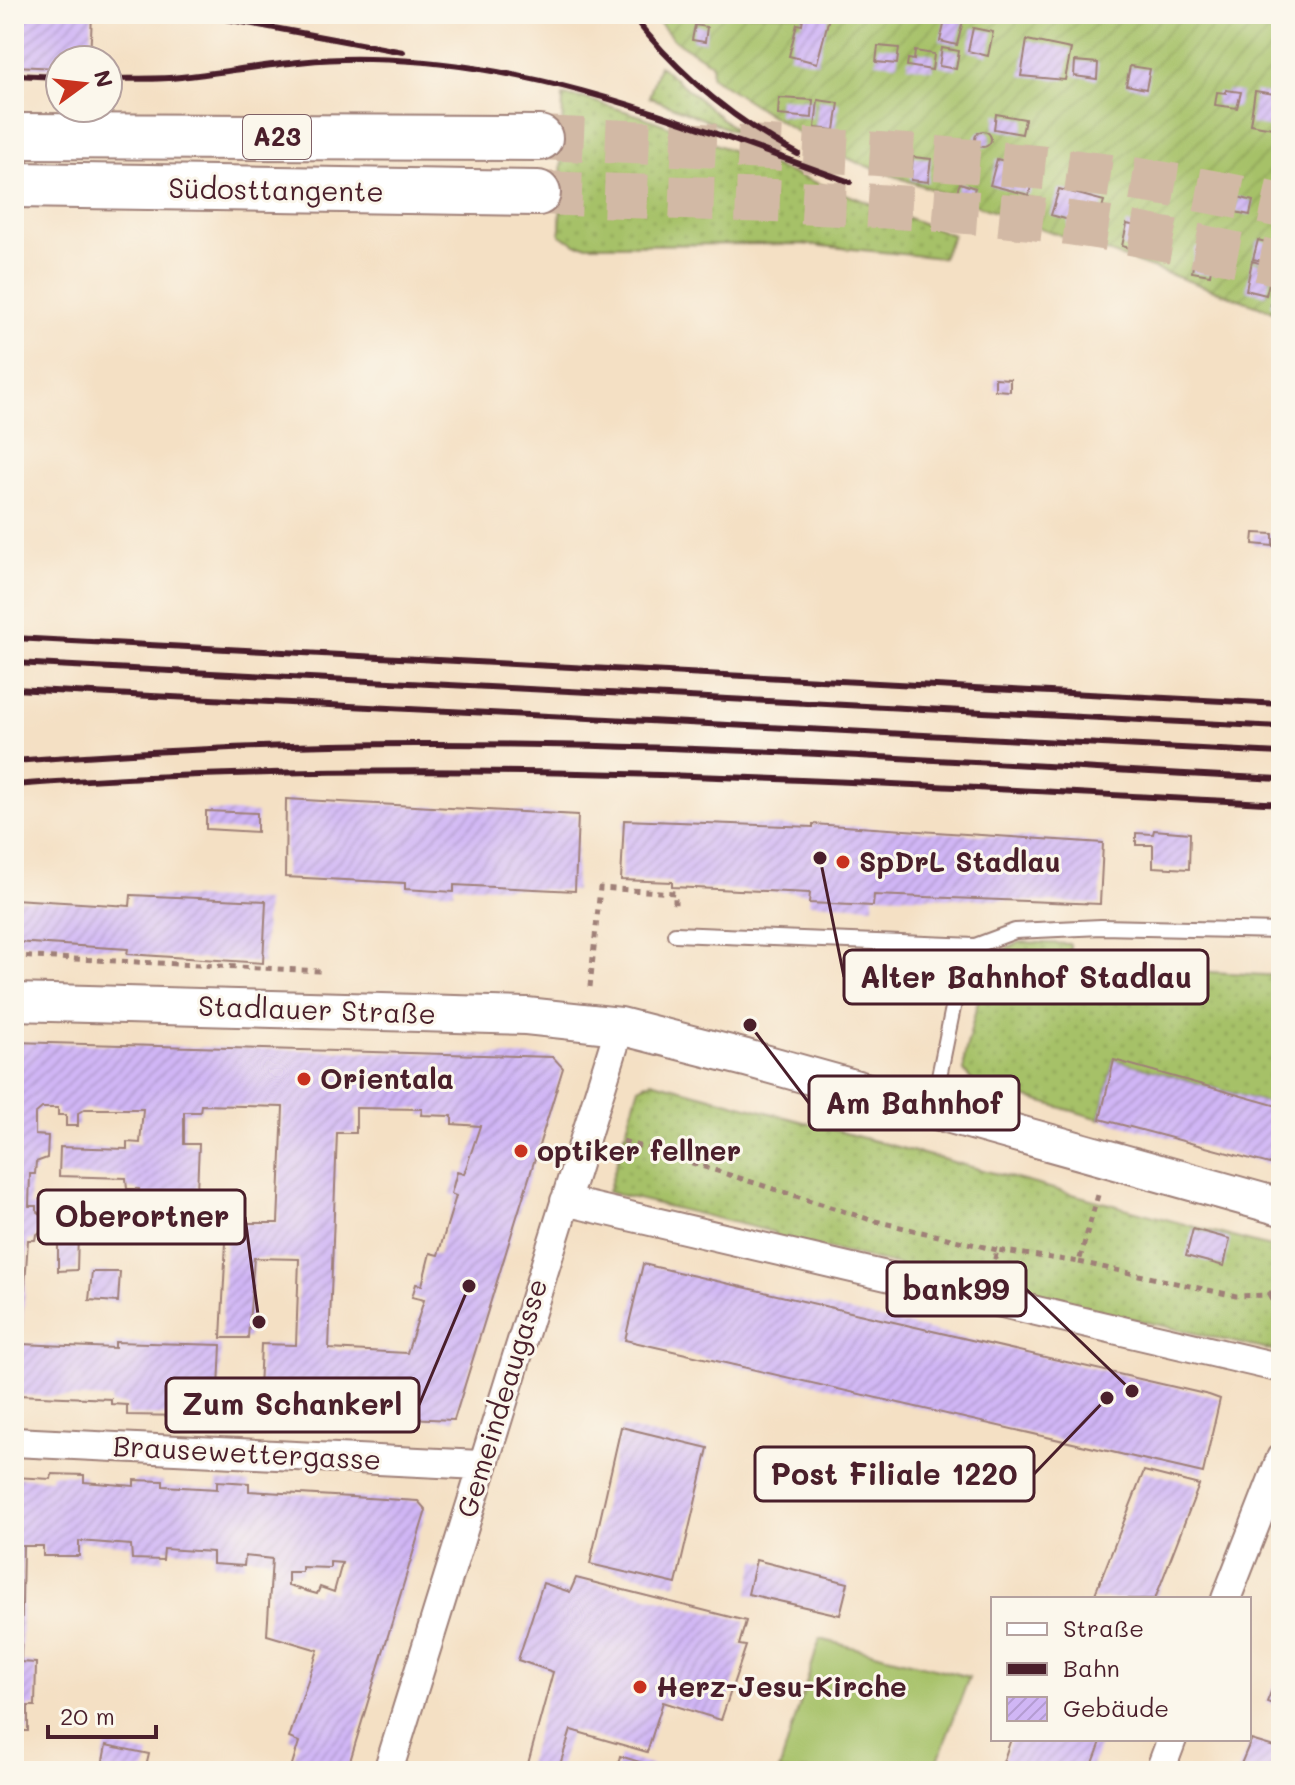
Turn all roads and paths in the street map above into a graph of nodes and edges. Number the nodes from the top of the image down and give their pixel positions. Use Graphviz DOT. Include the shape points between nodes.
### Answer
graph roads {
  1 [pos="14,136"];
  2 [pos="540,138"];
  3 [pos="14,185"];
  4 [pos="538,193"];
  5 [pos="1281,931"];
  6 [pos="675,934"];
  7 [pos="975,946"];
  8 [pos="592,987"];
  9 [pos="14,1002"];
  10 [pos="620,1026"];
  11 [pos="931,1111"];
  12 [pos="623,1141"];
  13 [pos="1098,1195"];
  14 [pos="565,1201"];
  15 [pos="1281,1207"];
  16 [pos="997,1250"];
  17 [pos="1079,1262"];
  18 [pos="1281,1282"];
  19 [pos="1269,1295"];
  20 [pos="985,1299"];
  21 [pos="1281,1316"];
  22 [pos="1281,1368"];
  23 [pos="14,1442"];
  24 [pos="1281,1458"];
  25 [pos="480,1465"];
  26 [pos="1227,1597"];
  27 [pos="1171,1741"];
  28 [pos="388,1771"];
  29 [pos="1160,1771"];
  1 -- 2 [label="highway, Südosttangente / A23"];
  3 -- 4 [label="highway, Südosttangente / A23"];
  5 -- 7 [label="lane" via="1072,928 1015,931"];
  6 -- 7 [label="lane"];
  6 -- 8 [label="path" via="675,893 600,888"];
  7 -- 11 [label="lane" via="959,978"];
  9 -- 10 [label="street, Stadlauer Straße" via="526,1016"];
  10 -- 11 [label="street, Stadlauer Straße"];
  10 -- 14 [label="street, Gemeindeaugasse"];
  11 -- 15 [label="street, Stadlauer Straße"];
  12 -- 16 [label="path" via="871,1220"];
  13 -- 17 [label="path"];
  14 -- 20 [label="street"];
  14 -- 25 [label="street, Gemeindeaugasse"];
  16 -- 17 [label="path"];
  16 -- 20 [label="path"];
  17 -- 19 [label="path" via="1236,1296"];
  18 -- 19 [label="path"];
  19 -- 21 [label="path"];
  20 -- 22 [label="street"];
  23 -- 25 [label="street, Brausewettergasse"];
  24 -- 26 [label="street"];
  25 -- 28 [label="street, Gemeindeaugasse"];
  27 -- 29 [label="street"];
}
